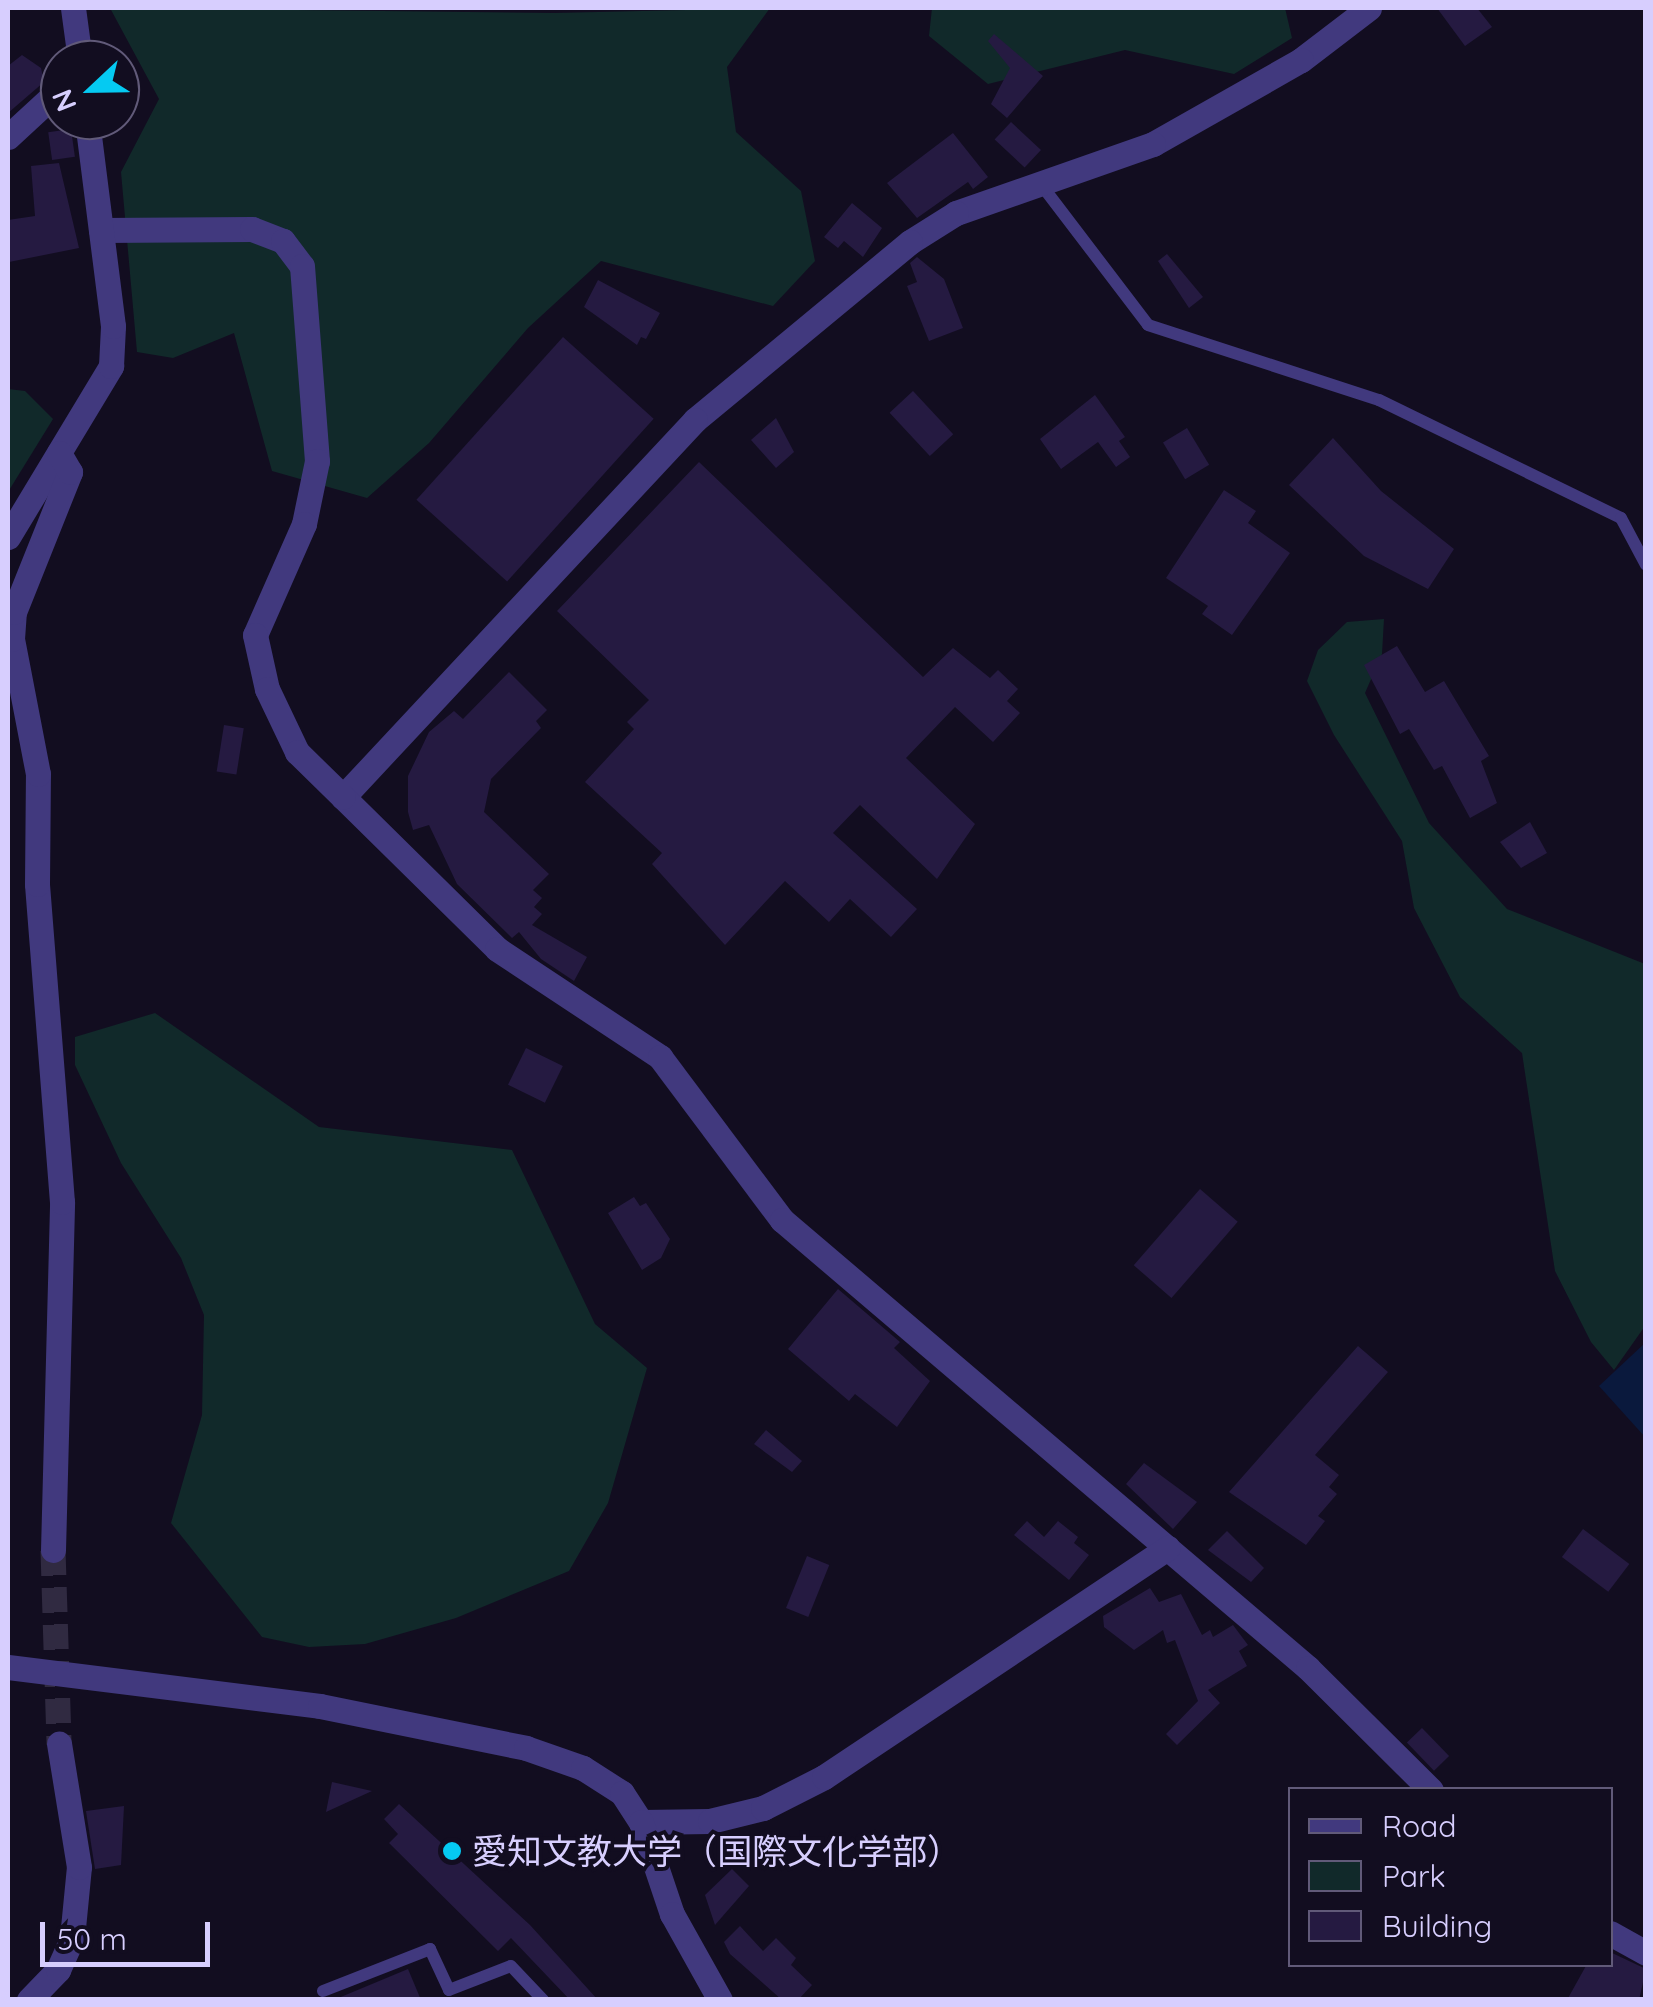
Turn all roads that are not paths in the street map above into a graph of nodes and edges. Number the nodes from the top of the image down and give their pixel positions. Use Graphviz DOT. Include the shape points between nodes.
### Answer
graph roads {
  1 [pos="72,8"];
  2 [pos="1369,8"];
  3 [pos="77,40"];
  4 [pos="40,107"];
  5 [pos="8,137"];
  6 [pos="90,140"];
  7 [pos="1044,187"];
  8 [pos="101,230"];
  9 [pos="59,452"];
  10 [pos="8,537"];
  11 [pos="1646,565"];
  12 [pos="342,797"];
  13 [pos="1168,1548"];
  14 [pos="52,1550"];
  15 [pos="8,1667"];
  16 [pos="58,1744"];
  17 [pos="1428,1787"];
  18 [pos="641,1822"];
  19 [pos="1613,1935"];
  20 [pos="1646,1953"];
  21 [pos="323,1991"];
  22 [pos="29,2000"];
  23 [pos="544,2000"];
  24 [pos="720,2000"];
  1 -- 3 [label="street"];
  2 -- 7 [label="street" via="1229,104 1153,144"];
  4 -- 5 [label="street"];
  6 -- 8 [label="street"];
  7 -- 11 [label="lane" via="1148,325 1378,400 1621,518"];
  7 -- 12 [label="street" via="956,214 910,242 696,420"];
  8 -- 9 [label="street" via="111,366"];
  8 -- 12 [label="street" via="252,228 284,241 302,266 317,461 304,524 255,635 267,689 297,752"];
  9 -- 10 [label="street"];
  9 -- 14 [label="street" via="70,472 14,612 12,640 38,774 37,884 62,1202"];
  12 -- 13 [label="street" via="497,949 660,1058 782,1220"];
  13 -- 17 [label="street" via="1308,1668"];
  13 -- 18 [label="street" via="824,1777 762,1808 710,1820"];
  15 -- 18 [label="street" via="320,1706 526,1748 609,1784"];
  16 -- 22 [label="street" via="79,1867 72,1938 58,1970"];
  18 -- 24 [label="street" via="672,1914"];
  19 -- 20 [label="street"];
  21 -- 23 [label="lane" via="430,1949 448,1990 511,1966"];
}
